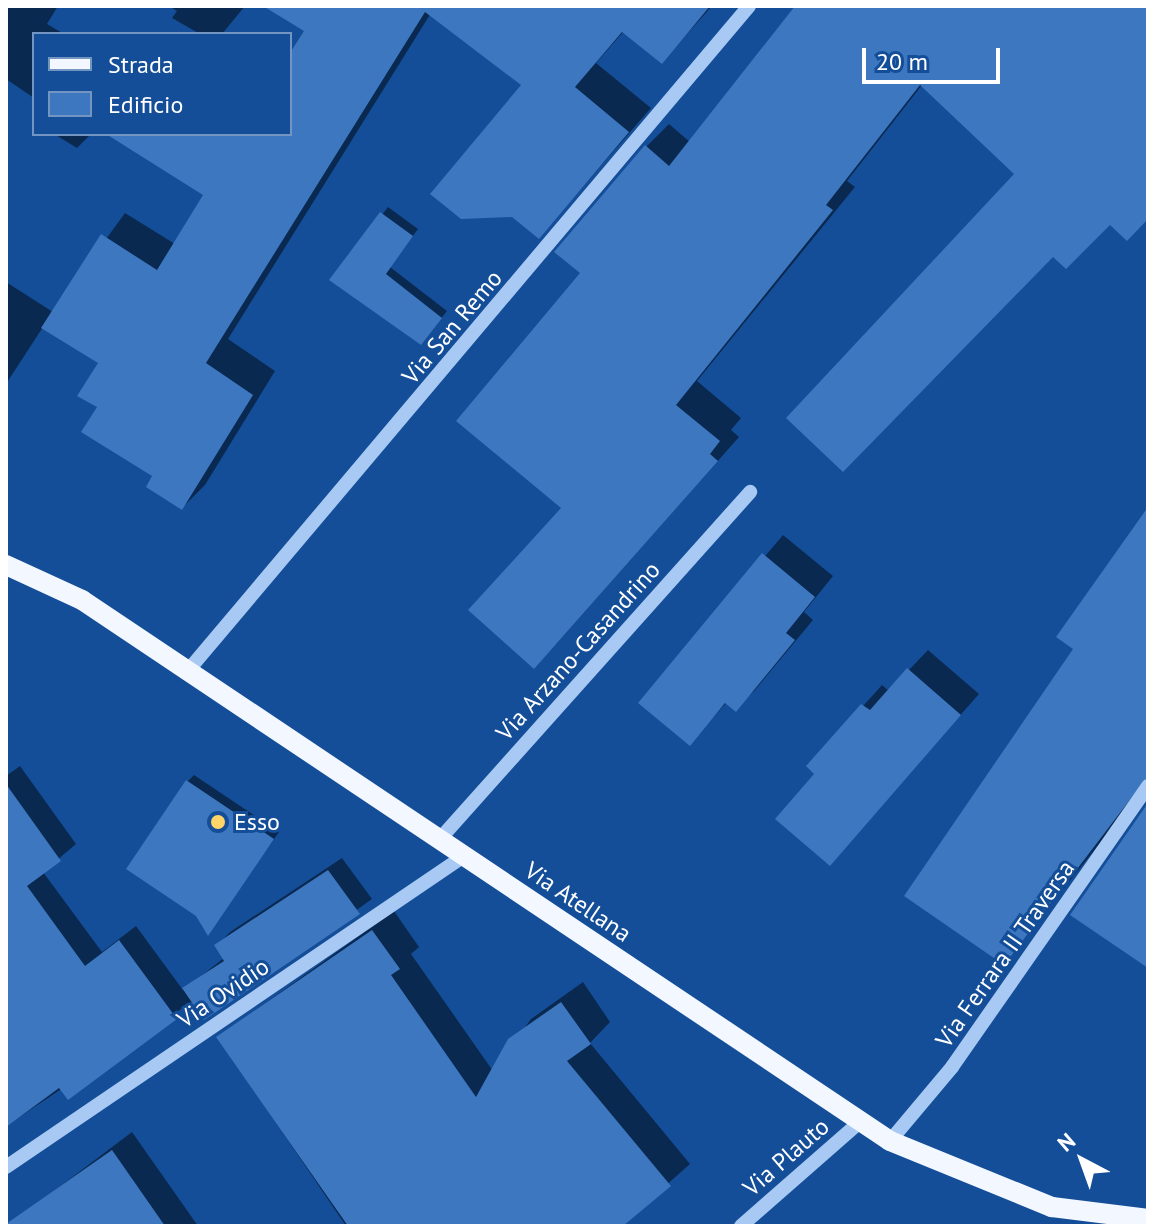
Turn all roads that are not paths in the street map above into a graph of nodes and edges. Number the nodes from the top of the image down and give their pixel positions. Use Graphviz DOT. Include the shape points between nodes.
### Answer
graph roads {
  1 [pos="749,6"];
  2 [pos="750,492"];
  3 [pos="6,556"];
  4 [pos="16,567"];
  5 [pos="186,673"];
  6 [pos="1148,786"];
  7 [pos="439,840"];
  8 [pos="464,856"];
  9 [pos="861,1121"];
  10 [pos="890,1141"];
  11 [pos="6,1167"];
  12 [pos="1148,1219"];
  13 [pos="741,1226"];
  1 -- 5 [label="street, Via San Remo"];
  2 -- 7 [label="street, Via Arzano-Casandrino"];
  3 -- 4 [label="main road, Via Atellana"];
  4 -- 5 [label="main road, Via Atellana"];
  5 -- 7 [label="main road, Via Atellana"];
  6 -- 10 [label="street, Via Ferrara II Traversa" via="952,1067"];
  7 -- 8 [label="main road, Via Atellana"];
  8 -- 9 [label="main road, Via Atellana"];
  8 -- 11 [label="street, Via Ovidio"];
  9 -- 10 [label="main road, Via Atellana"];
  9 -- 13 [label="street, Via Plauto"];
  10 -- 12 [label="main road, Via Atellana" via="1052,1207"];
}
